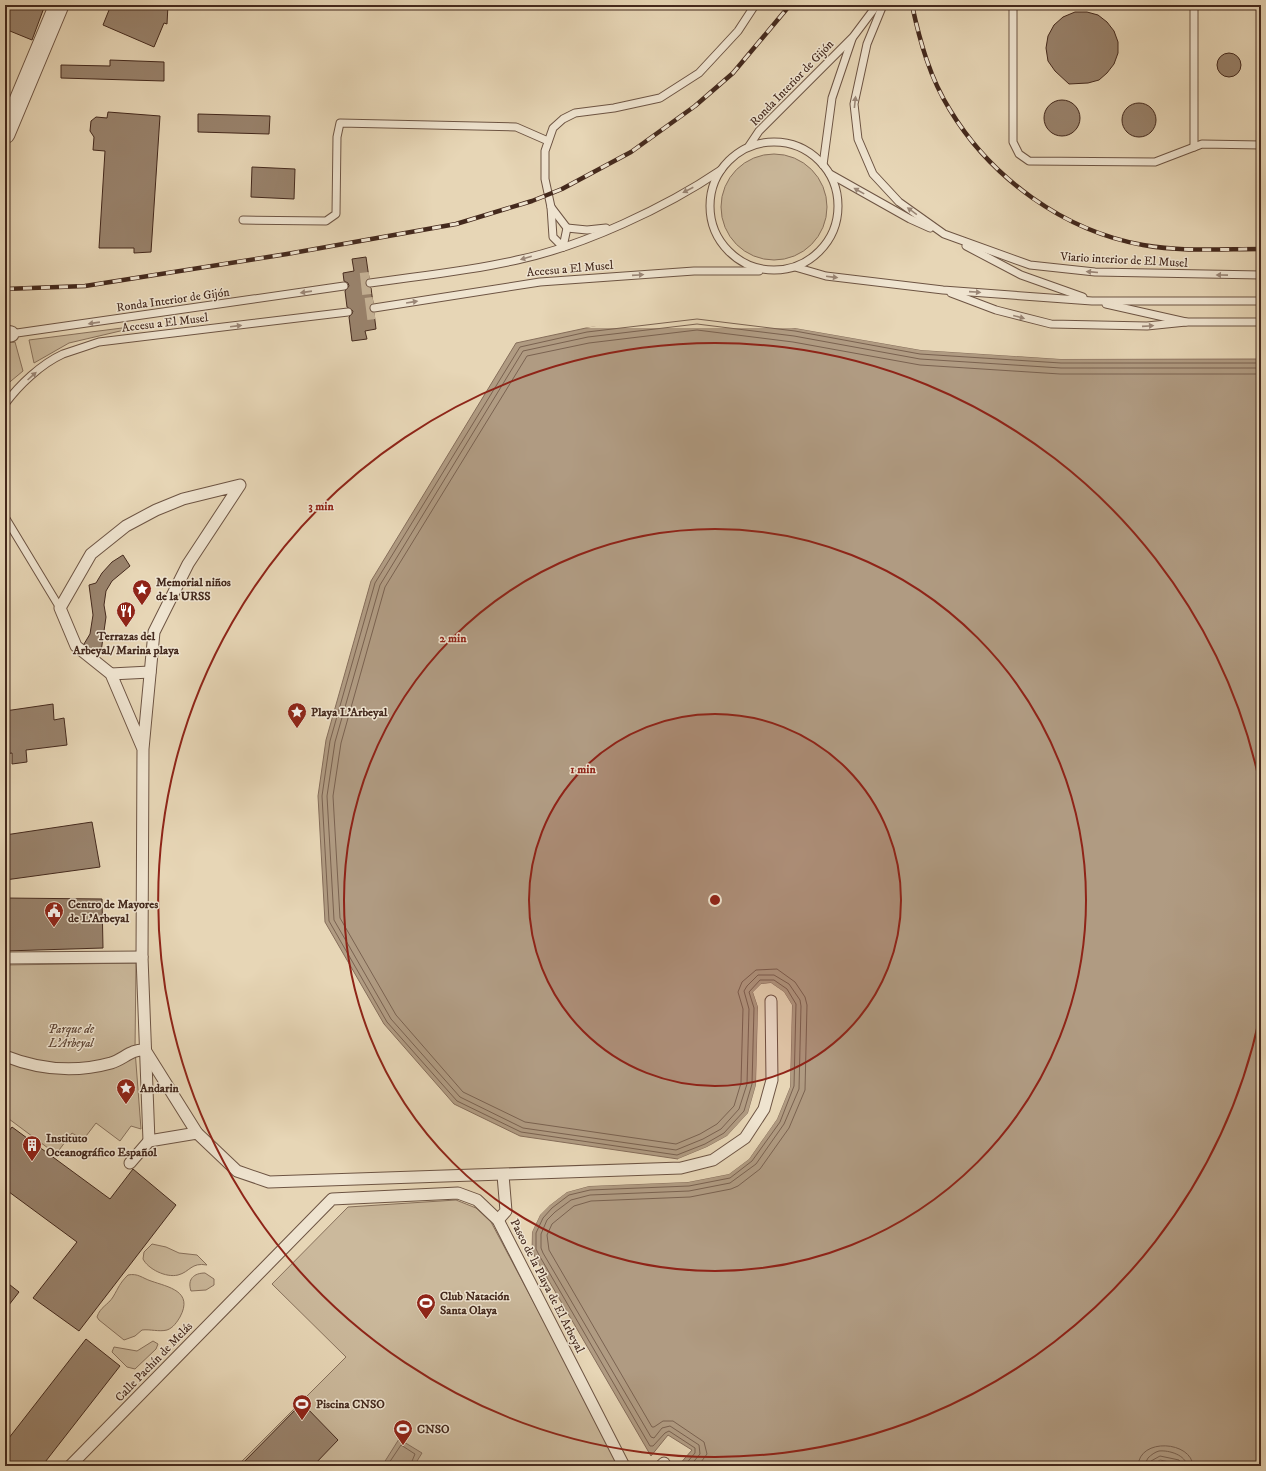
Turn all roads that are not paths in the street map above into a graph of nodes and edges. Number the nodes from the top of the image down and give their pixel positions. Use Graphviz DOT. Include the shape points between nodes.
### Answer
graph roads {
  1 [pos="59,5"];
  2 [pos="755,5"];
  3 [pos="877,5"];
  4 [pos="883,5"];
  5 [pos="1013,5"];
  6 [pos="1194,5"];
  7 [pos="853,37"];
  8 [pos="5,134"];
  9 [pos="548,141"];
  10 [pos="1261,145"];
  11 [pos="749,146"];
  12 [pos="1194,147"];
  13 [pos="823,165"];
  14 [pos="721,170"];
  15 [pos="830,174"];
  16 [pos="551,207"];
  17 [pos="243,220"];
  18 [pos="614,227"];
  19 [pos="566,228"];
  20 [pos="944,234"];
  21 [pos="563,248"];
  22 [pos="795,267"];
  23 [pos="770,270"];
  24 [pos="1261,276"];
  25 [pos="370,283"];
  26 [pos="344,286"];
  27 [pos="943,290"];
  28 [pos="1092,300"];
  29 [pos="1261,301"];
  30 [pos="374,308"];
  31 [pos="348,312"];
  32 [pos="1186,322"];
  33 [pos="1261,322"];
  34 [pos="7,334"];
  35 [pos="5,404"];
  36 [pos="5,517"];
  37 [pos="60,608"];
  38 [pos="150,672"];
  39 [pos="111,674"];
  40 [pos="143,749"];
  41 [pos="142,957"];
  42 [pos="5,958"];
  43 [pos="770,1001"];
  44 [pos="145,1050"];
  45 [pos="5,1056"];
  46 [pos="197,1133"];
  47 [pos="149,1141"];
  48 [pos="130,1163"];
  49 [pos="504,1175"];
  50 [pos="332,1180"];
  51 [pos="332,1199"];
  52 [pos="498,1220"];
  53 [pos="70,1466"];
  54 [pos="624,1466"];
  1 -- 8 [label="street"];
  2 -- 9 [label="lane" via="738,31 699,73 660,98 575,113 553,128"];
  3 -- 7 [label="lane, Ronda Interior de Gijón"];
  20 -- 4 [label="lane, Viario interior de El Musel, one-way" via="899,202 873,174 858,139 854,104 867,44"];
  5 -- 12 [label="lane" via="1013,142 1019,154 1028,161 1041,162 1155,162"];
  6 -- 12 [label="lane"];
  7 -- 11 [label="lane, Ronda Interior de Gijón" via="760,131"];
  7 -- 13 [label="lane, Ronda Interior de Gijón" via="832,98"];
  9 -- 16 [label="lane" via="545,151 545,179"];
  9 -- 17 [label="lane" via="516,127 340,124 337,137 336,214 326,220"];
  10 -- 12 [label="lane" via="1202,144"];
  11 -- 13 [label="lane, Accesu a El Musel" via="784,142 805,150"];
  11 -- 14 [label="lane, Accesu a El Musel"];
  13 -- 15 [label="lane, Accesu a El Musel"];
  14 -- 18 [label="lane, Accesu a El Musel, one-way" via="693,188"];
  14 -- 23 [label="lane, Accesu a El Musel" via="711,197 710,212 716,233 730,253 748,265"];
  20 -- 15 [label="lane, Viario interior de El Musel, one-way" via="910,219"];
  15 -- 22 [label="lane, Accesu a El Musel" via="838,195 838,218 829,240 814,257"];
  16 -- 19 [label="lane"];
  16 -- 21 [label="lane" via="553,238"];
  18 -- 19 [label="lane" via="587,230"];
  18 -- 21 [label="lane, Accesu a El Musel"];
  19 -- 21 [label="lane"];
  24 -- 20 [label="lane, Viario interior de El Musel, one-way" via="1095,272 1030,265"];
  20 -- 28 [label="lane, Viario interior de El Musel" via="1021,275"];
  21 -- 25 [label="lane, Accesu a El Musel, one-way" via="517,260"];
  22 -- 23 [label="lane, Accesu a El Musel"];
  22 -- 27 [label="lane, Viario interior de El Musel, one-way" via="826,276"];
  30 -- 23 [label="lane, Accesu a El Musel, one-way" via="540,282 694,271"];
  26 -- 34 [label="lane, Ronda Interior de Gijón, one-way"];
  27 -- 28 [label="lane, Viario interior de El Musel, one-way"];
  27 -- 32 [label="lane, Viario interior de El Musel, one-way" via="996,310 1051,324 1146,326"];
  28 -- 29 [label="lane, Viario interior de El Musel"];
  28 -- 32 [label="lane, Viario interior de El Musel"];
  35 -- 31 [label="lane, Accesu a El Musel, one-way" via="32,375 48,363 62,355 99,342"];
  32 -- 33 [label="lane, Viario interior de El Musel"];
  36 -- 37 [label="lane"];
  37 -- 38 [label="street" via="91,554 126,526 183,499 240,485 188,564 154,632"];
  37 -- 39 [label="street" via="76,646"];
  38 -- 39 [label="street"];
  38 -- 40 [label="street"];
  39 -- 40 [label="street"];
  40 -- 41 [label="street"];
  41 -- 42 [label="street"];
  41 -- 44 [label="street"];
  43 -- 49 [label="street" via="772,1080 764,1110 745,1138 713,1160 681,1168"];
  44 -- 45 [label="street" via="137,1049 112,1062 78,1069 56,1070"];
  44 -- 46 [label="street"];
  44 -- 47 [label="street"];
  46 -- 47 [label="street"];
  46 -- 50 [label="street" via="237,1171 268,1182"];
  47 -- 48 [label="street"];
  49 -- 50 [label="street"];
  49 -- 52 [label="street" via="506,1211"];
  50 -- 51 [label="street"];
  51 -- 52 [label="street, Paseo de la Playa de El Arbeyal" via="458,1193 477,1200"];
  51 -- 53 [label="street, Calle Pachín de Melás"];
  52 -- 54 [label="street, Paseo de la Playa de El Arbeyal"];
}
